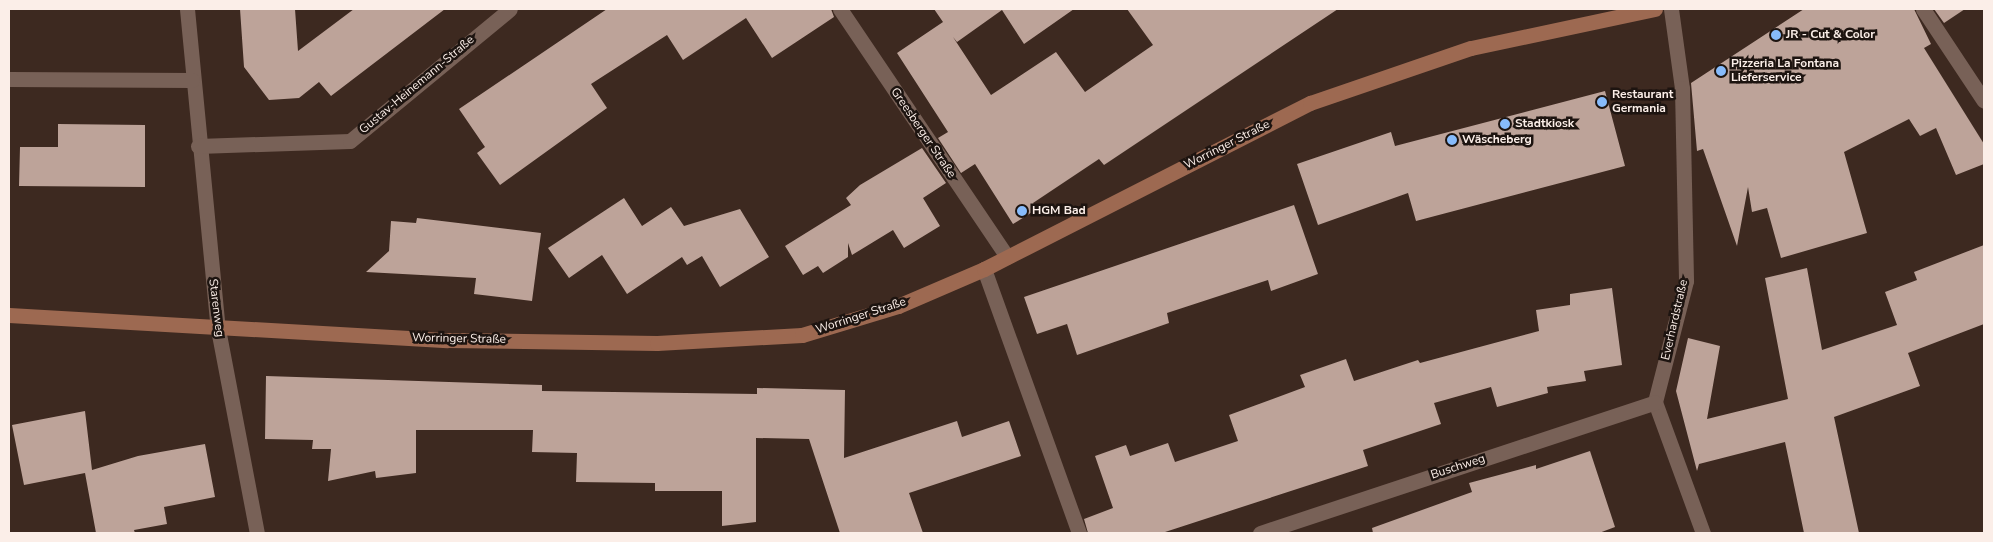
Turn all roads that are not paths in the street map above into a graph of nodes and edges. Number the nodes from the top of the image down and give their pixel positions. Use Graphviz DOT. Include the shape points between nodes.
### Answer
graph roads {
  1 [pos="187,9"];
  2 [pos="510,9"];
  3 [pos="840,9"];
  4 [pos="1656,9"];
  5 [pos="1671,9"];
  6 [pos="1923,9"];
  7 [pos="9,79"];
  8 [pos="192,80"];
  9 [pos="1984,101"];
  10 [pos="198,146"];
  11 [pos="1007,257"];
  12 [pos="984,269"];
  13 [pos="9,315"];
  14 [pos="218,329"];
  15 [pos="1656,402"];
  16 [pos="258,533"];
  17 [pos="1079,533"];
  18 [pos="1260,533"];
  19 [pos="1703,533"];
  1 -- 8 [label="street, Starenweg"];
  2 -- 10 [label="street, Gustav-Heinemann-Straße" via="350,141"];
  3 -- 11 [label="street, Greesberger Straße"];
  4 -- 11 [label="main road, Worringer Straße" via="1471,48 1310,103"];
  5 -- 15 [label="street, Everhardstraße" via="1682,88 1686,280"];
  6 -- 9 [label="street"];
  7 -- 8 [label="street"];
  8 -- 10 [label="street, Starenweg"];
  10 -- 14 [label="street, Starenweg"];
  11 -- 12 [label="main road, Worringer Straße"];
  12 -- 14 [label="main road, Worringer Straße" via="898,306 802,335 657,343 447,340"];
  12 -- 17 [label="street"];
  13 -- 14 [label="main road, Worringer Straße"];
  14 -- 16 [label="street, Starenweg"];
  15 -- 18 [label="street, Buschweg"];
  15 -- 19 [label="street"];
}
